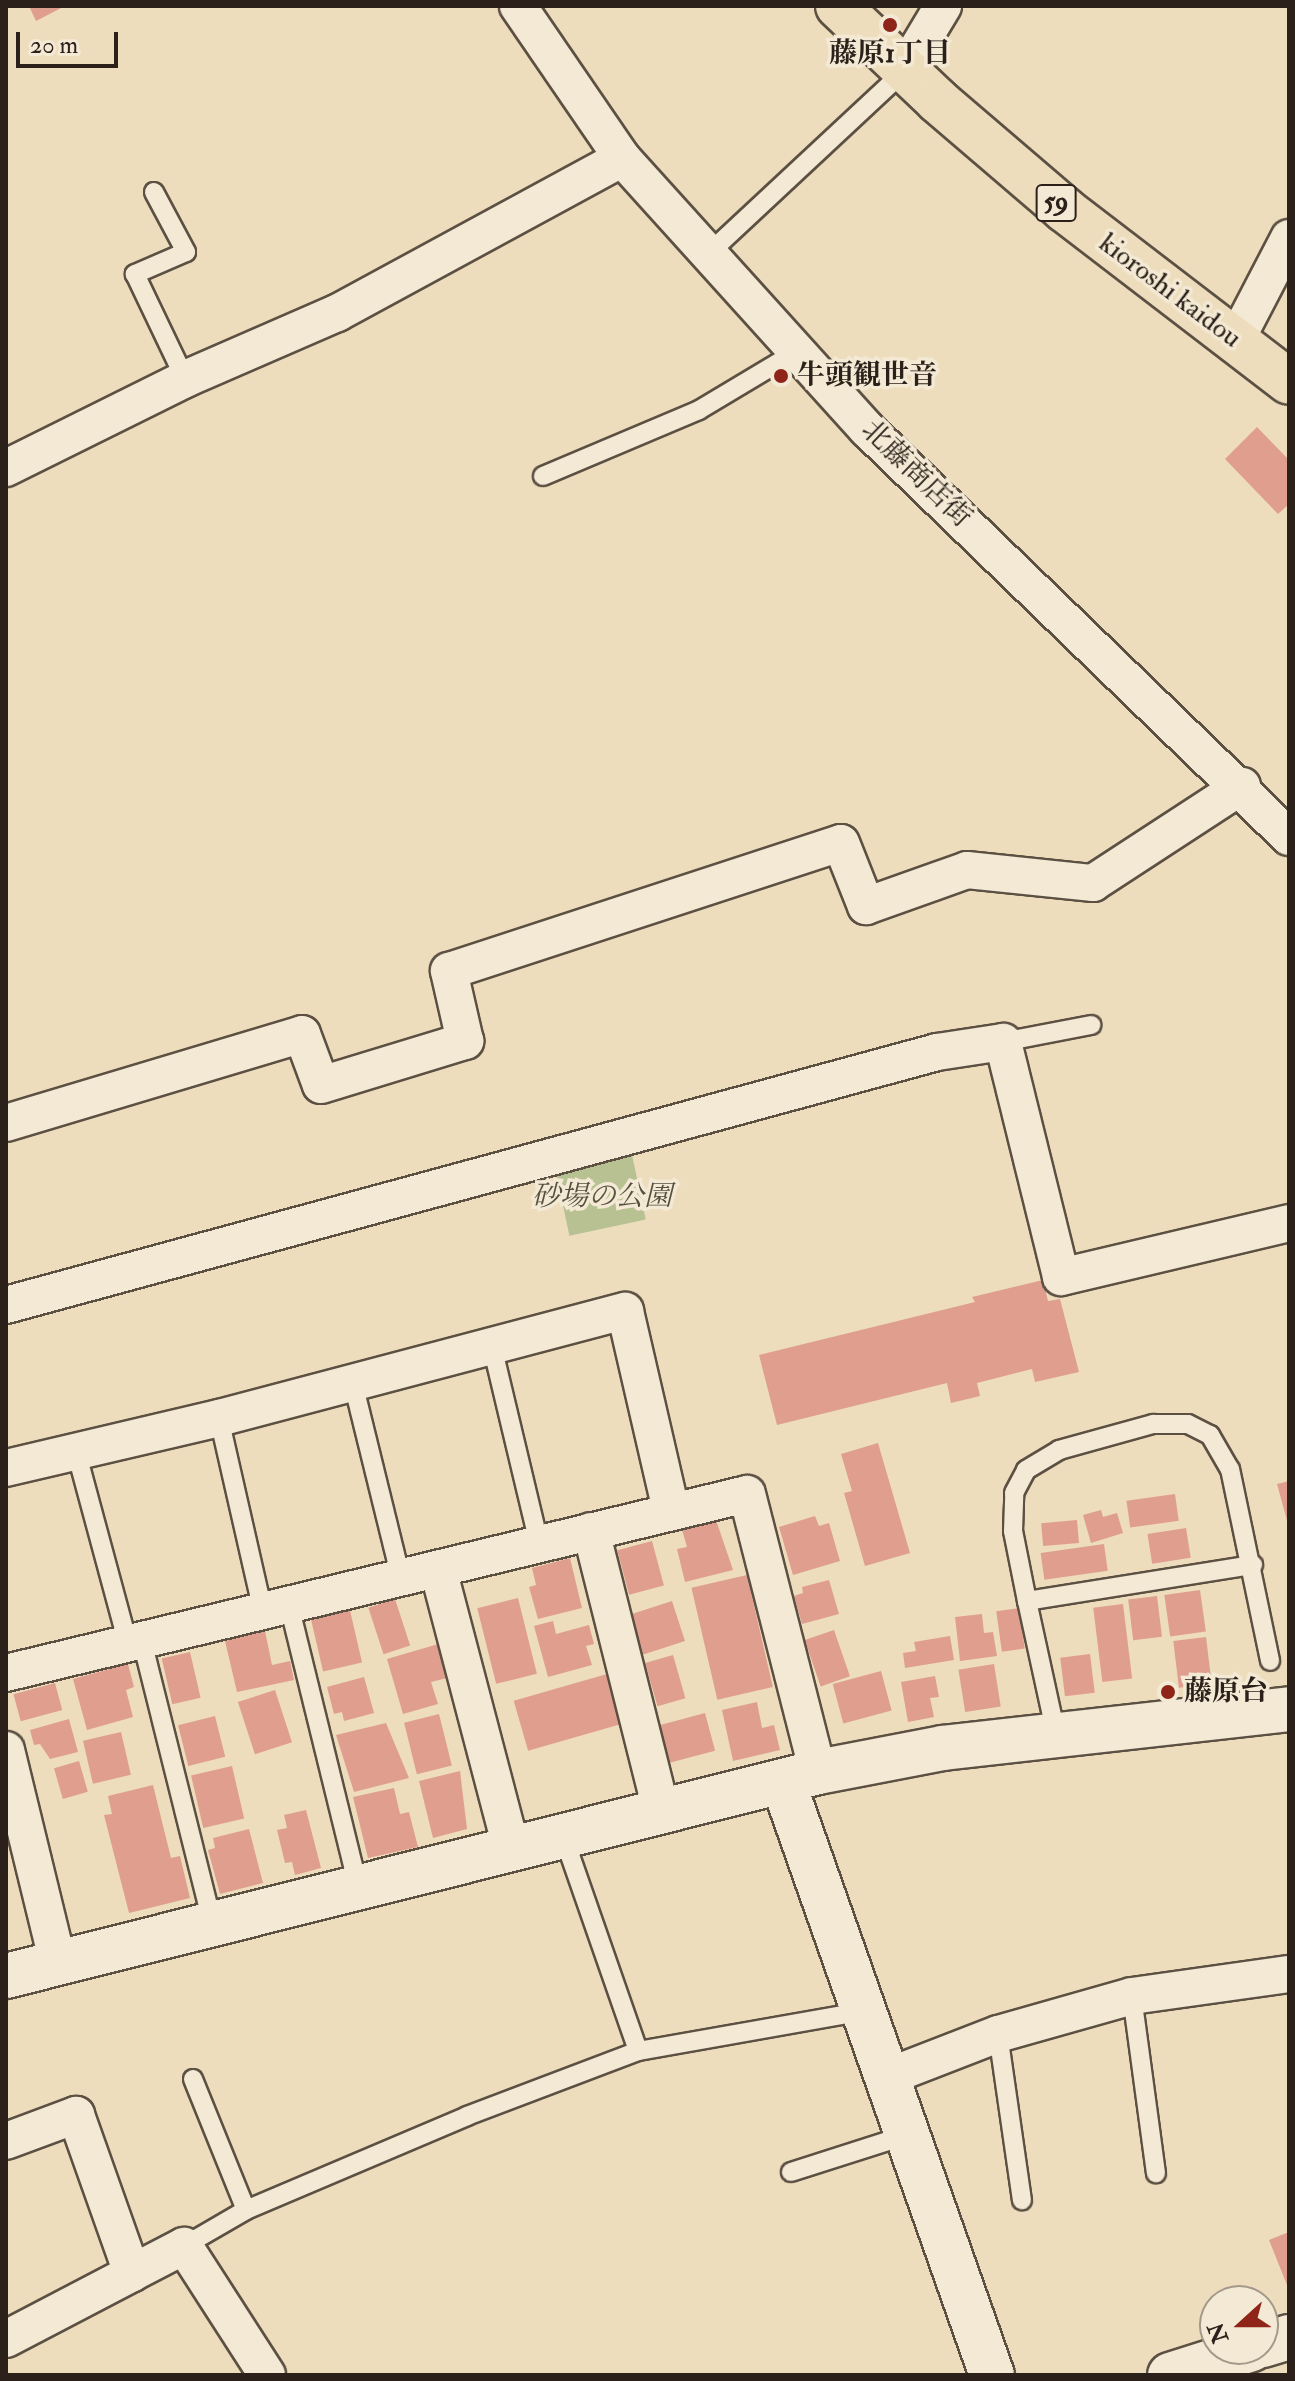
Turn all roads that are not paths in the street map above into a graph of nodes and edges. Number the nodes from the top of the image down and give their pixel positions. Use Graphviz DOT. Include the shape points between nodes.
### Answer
graph roads {
  1 [pos="518,6"];
  2 [pos="838,6"];
  3 [pos="943,6"];
  4 [pos="904,71"];
  5 [pos="622,158"];
  6 [pos="154,192"];
  7 [pos="1289,238"];
  8 [pos="707,255"];
  9 [pos="1236,340"];
  10 [pos="796,352"];
  11 [pos="185,379"];
  12 [pos="1289,382"];
  13 [pos="6,468"];
  14 [pos="543,476"];
  15 [pos="1242,786"];
  16 [pos="1289,837"];
  17 [pos="1091,1025"];
  18 [pos="1003,1042"];
  19 [pos="6,1123"];
  20 [pos="1289,1223"];
  21 [pos="6,1305"];
  22 [pos="492,1346"];
  23 [pos="353,1383"];
  24 [pos="219,1418"];
  25 [pos="76,1451"];
  26 [pos="6,1468"];
  27 [pos="671,1511"];
  28 [pos="591,1531"];
  29 [pos="539,1544"];
  30 [pos="1253,1565"];
  31 [pos="438,1569"];
  32 [pos="401,1578"];
  33 [pos="1027,1601"];
  34 [pos="276,1608"];
  35 [pos="135,1642"];
  36 [pos="1270,1661"];
  37 [pos="6,1673"];
  38 [pos="1289,1709"];
  39 [pos="1056,1734"];
  40 [pos="6,1750"];
  41 [pos="800,1777"];
  42 [pos="662,1814"];
  43 [pos="564,1838"];
  44 [pos="512,1851"];
  45 [pos="359,1889"];
  46 [pos="214,1928"];
  47 [pos="58,1964"];
  48 [pos="1289,1974"];
  49 [pos="6,1976"];
  50 [pos="1132,1996"];
  51 [pos="864,2011"];
  52 [pos="998,2034"];
  53 [pos="638,2051"];
  54 [pos="887,2077"];
  55 [pos="193,2079"];
  56 [pos="907,2135"];
  57 [pos="6,2141"];
  58 [pos="791,2172"];
  59 [pos="1156,2173"];
  60 [pos="1022,2200"];
  61 [pos="246,2210"];
  62 [pos="184,2246"];
  63 [pos="132,2273"];
  64 [pos="6,2339"];
  65 [pos="1202,2365"];
  66 [pos="267,2375"];
  67 [pos="992,2375"];
  68 [pos="1170,2375"];
  1 -- 5 [label="street, 北藤商店街"];
  2 -- 4 [label="main road, kioroshi kaidou / 59"];
  3 -- 4 [label="street"];
  4 -- 8 [label="lane"];
  4 -- 9 [label="main road, kioroshi kaidou / 59" via="1065,210"];
  5 -- 8 [label="street, 北藤商店街"];
  5 -- 11 [label="street" via="337,313"];
  6 -- 11 [label="lane" via="186,252 135,274"];
  7 -- 9 [label="street"];
  8 -- 10 [label="street, 北藤商店街"];
  9 -- 12 [label="main road, kioroshi kaidou / 59"];
  10 -- 14 [label="lane" via="699,410"];
  10 -- 15 [label="street, 北藤商店街" via="867,429"];
  11 -- 13 [label="street"];
  15 -- 16 [label="street, 北藤商店街"];
  15 -- 19 [label="street" via="1093,883 967,870 866,906 841,843 449,971 465,1041 321,1085 302,1034"];
  17 -- 18 [label="lane"];
  18 -- 20 [label="street" via="1061,1277"];
  18 -- 21 [label="street" via="937,1052"];
  22 -- 23 [label="street"];
  22 -- 27 [label="street" via="625,1311"];
  22 -- 29 [label="lane"];
  23 -- 24 [label="street"];
  23 -- 32 [label="lane"];
  24 -- 25 [label="street"];
  24 -- 34 [label="lane"];
  25 -- 26 [label="street"];
  25 -- 35 [label="lane"];
  27 -- 28 [label="street"];
  27 -- 41 [label="street" via="747,1494"];
  28 -- 29 [label="street"];
  28 -- 42 [label="street"];
  29 -- 31 [label="street"];
  30 -- 33 [label="lane"];
  30 -- 33 [label="lane" via="1230,1469 1210,1435 1188,1424 1153,1424 1059,1450 1026,1470 1014,1493 1013,1531"];
  30 -- 36 [label="lane"];
  31 -- 32 [label="street"];
  31 -- 44 [label="street"];
  32 -- 34 [label="street"];
  33 -- 39 [label="lane"];
  34 -- 35 [label="street"];
  34 -- 45 [label="lane"];
  35 -- 37 [label="street"];
  35 -- 46 [label="lane"];
  38 -- 39 [label="street"];
  39 -- 41 [label="street"];
  40 -- 47 [label="street"];
  41 -- 42 [label="street"];
  41 -- 51 [label="street"];
  42 -- 43 [label="street"];
  43 -- 44 [label="street"];
  43 -- 53 [label="lane"];
  44 -- 45 [label="street"];
  45 -- 46 [label="street"];
  46 -- 47 [label="street"];
  47 -- 49 [label="street"];
  48 -- 50 [label="street"];
  50 -- 52 [label="street"];
  50 -- 59 [label="lane"];
  51 -- 53 [label="lane"];
  51 -- 54 [label="street"];
  52 -- 54 [label="street"];
  52 -- 60 [label="lane"];
  53 -- 61 [label="lane"];
  54 -- 56 [label="street"];
  55 -- 61 [label="lane"];
  56 -- 58 [label="lane"];
  56 -- 67 [label="street"];
  57 -- 63 [label="street" via="76,2115"];
  61 -- 62 [label="lane"];
  62 -- 63 [label="street"];
  62 -- 66 [label="street"];
  63 -- 64 [label="street"];
  65 -- 68 [label="street"];
}
